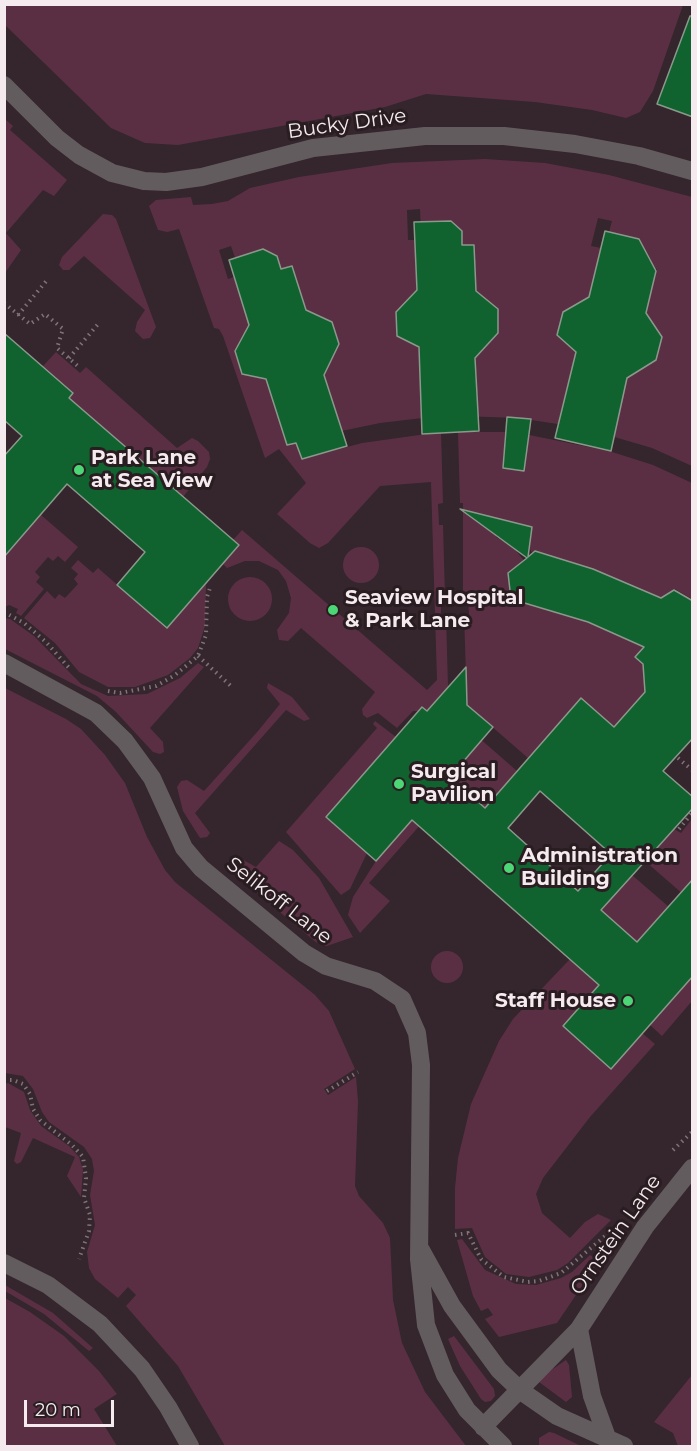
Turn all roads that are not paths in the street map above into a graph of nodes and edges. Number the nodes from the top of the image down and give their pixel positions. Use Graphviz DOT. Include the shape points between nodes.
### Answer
graph roads {
  1 [pos="4,85"];
  2 [pos="693,171"];
  3 [pos="4,663"];
  4 [pos="693,1168"];
  5 [pos="419,1246"];
  6 [pos="4,1263"];
  7 [pos="579,1329"];
  8 [pos="520,1391"];
  9 [pos="483,1427"];
  10 [pos="616,1443"];
  11 [pos="190,1446"];
  12 [pos="504,1446"];
  1 -- 2 [label="lane, Bucky Drive" via="79,155 112,173 144,181 202,177 313,148 425,136 504,136 575,144"];
  3 -- 5 [label="lane, Selikoff Lane" via="96,713 125,741 152,778 184,848 201,868 304,953 326,966 375,981 402,999 417,1032 422,1071"];
  4 -- 7 [label="lane, Ornstein Lane" via="645,1227"];
  5 -- 8 [label="lane, Selikoff Lane" via="481,1349"];
  5 -- 9 [label="lane, Selikoff Lane" via="426,1325 445,1375"];
  6 -- 11 [label="lane" via="48,1285 100,1324 142,1369"];
  7 -- 8 [label="lane, Ornstein Lane"];
  7 -- 10 [label="lane" via="592,1396"];
  8 -- 9 [label="lane, Ornstein Lane"];
  8 -- 10 [label="lane, Selikoff Lane" via="557,1416"];
  9 -- 12 [label="lane, Selikoff Lane"];
}
